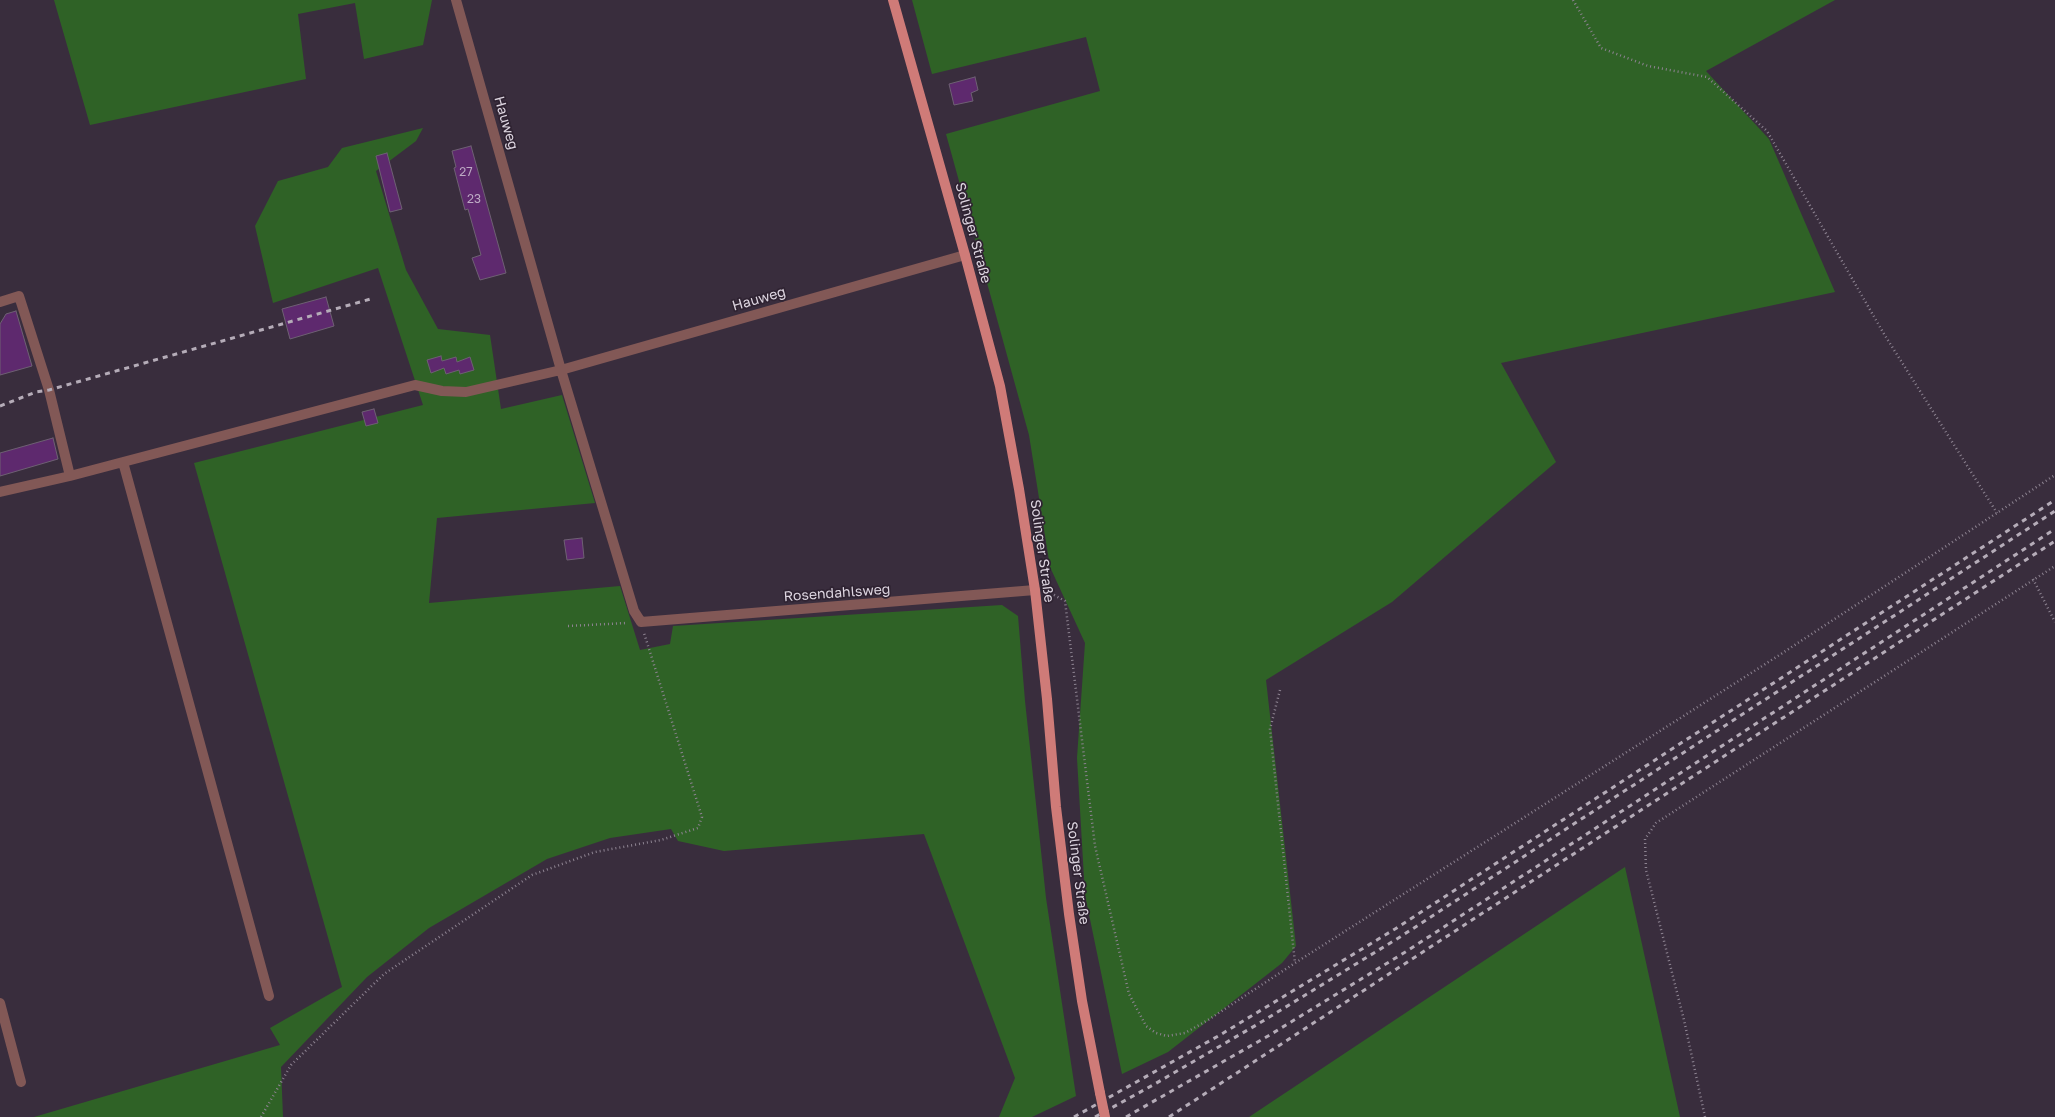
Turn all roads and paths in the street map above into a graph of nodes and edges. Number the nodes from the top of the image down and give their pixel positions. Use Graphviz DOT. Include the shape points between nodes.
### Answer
graph roads {
  1 [pos="456,0"];
  2 [pos="893,0"];
  3 [pos="1573,0"];
  4 [pos="965,255"];
  5 [pos="0,302"];
  6 [pos="561,370"];
  7 [pos="123,462"];
  8 [pos="2055,475"];
  9 [pos="70,476"];
  10 [pos="0,492"];
  11 [pos="1997,512"];
  12 [pos="2055,566"];
  13 [pos="2033,579"];
  14 [pos="1034,590"];
  15 [pos="641,622"];
  16 [pos="2055,622"];
  17 [pos="568,626"];
  18 [pos="1280,690"];
  19 [pos="1295,963"];
  20 [pos="269,996"];
  21 [pos="0,1003"];
  22 [pos="21,1082"];
  23 [pos="261,1117"];
  24 [pos="1105,1117"];
  25 [pos="1705,1117"];
  1 -- 6 [label="street, Hauweg"];
  2 -- 4 [label="main road, Solinger Straße"];
  3 -- 11 [label="path" via="1601,48 1648,66 1707,77 1767,131 1884,334"];
  4 -- 6 [label="street, Hauweg"];
  4 -- 14 [label="main road, Solinger Straße" via="1000,386"];
  5 -- 9 [label="street" via="19,296 49,390"];
  6 -- 7 [label="street, Hauweg" via="466,392 442,391 415,385"];
  6 -- 15 [label="street, Hauweg" via="634,611"];
  7 -- 9 [label="street"];
  7 -- 20 [label="street"];
  8 -- 11 [label="path"];
  9 -- 10 [label="street"];
  11 -- 19 [label="path" via="1781,654"];
  12 -- 13 [label="path"];
  13 -- 16 [label="path"];
  13 -- 25 [label="path" via="1656,823 1645,839 1646,870 1684,1020"];
  14 -- 15 [label="street, Rosendahlsweg"];
  14 -- 19 [label="path" via="1050,592 1065,601 1095,846 1129,994 1146,1026 1156,1033 1167,1036 1185,1033"];
  14 -- 24 [label="main road, Solinger Straße, bridge" via="1068,907 1082,1001"];
  15 -- 17 [label="path"];
  15 -- 23 [label="path" via="702,817 698,828 661,840 595,852 532,875 384,974 290,1065"];
  18 -- 19 [label="path" via="1270,729"];
  21 -- 22 [label="street"];
}
